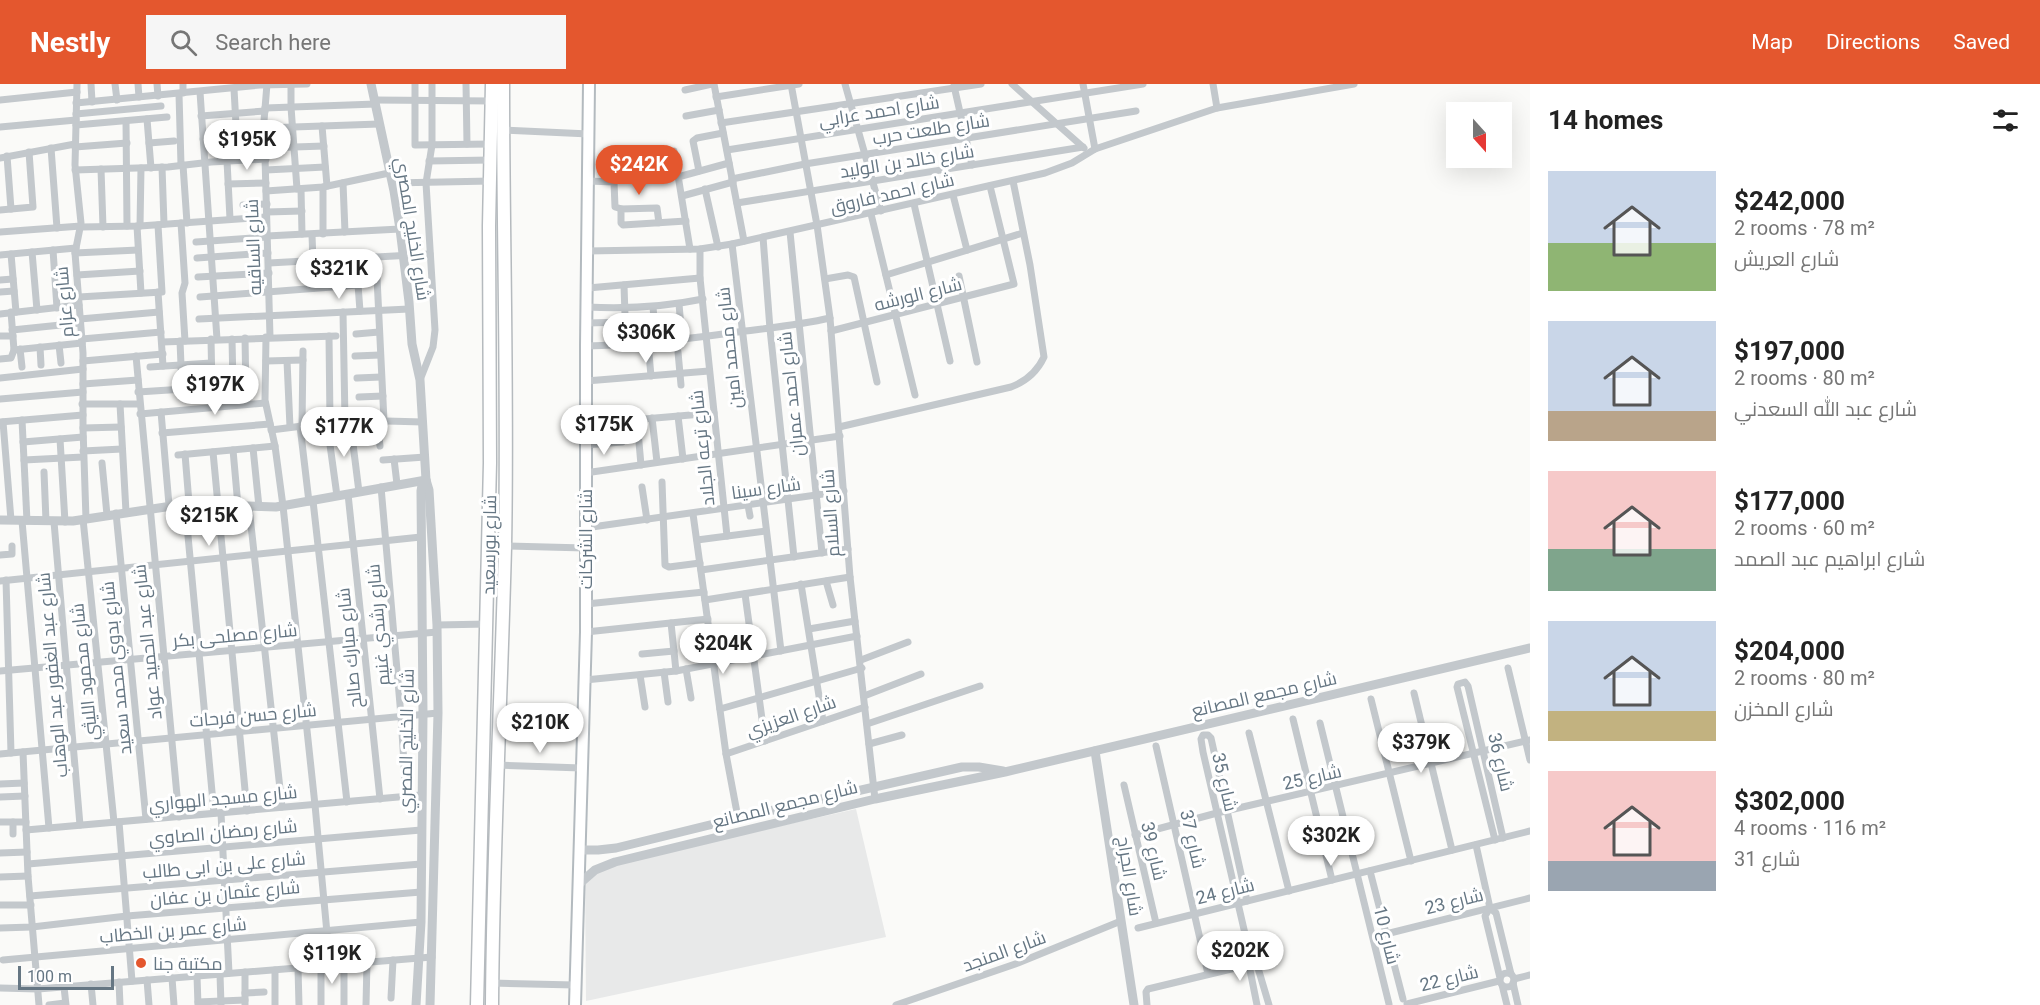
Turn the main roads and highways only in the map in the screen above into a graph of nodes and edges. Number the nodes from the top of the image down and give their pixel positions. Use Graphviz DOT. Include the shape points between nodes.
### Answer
graph roads {
  1 [pos="492,84"];
  2 [pos="503,84"];
  3 [pos="589,84"];
  4 [pos="505,221"];
  5 [pos="489,226"];
  6 [pos="506,242"];
  7 [pos="490,246"];
  8 [pos="477,1005"];
  9 [pos="492,1005"];
  10 [pos="575,1005"];
  1 -- 5 [label="main road, شارع بورسعيد"];
  2 -- 4 [label="main road, شارع بورسعيد"];
  3 -- 10 [label="main road, شارع الشركات" via="586,632"];
  4 -- 5 [label="main road"];
  4 -- 6 [label="main road, شارع بورسعيد"];
  5 -- 7 [label="main road, شارع بورسعيد"];
  6 -- 7 [label="main road"];
  6 -- 9 [label="main road, شارع بورسعيد" via="505,546"];
  7 -- 8 [label="main road, شارع بورسعيد" via="488,624"];
}
